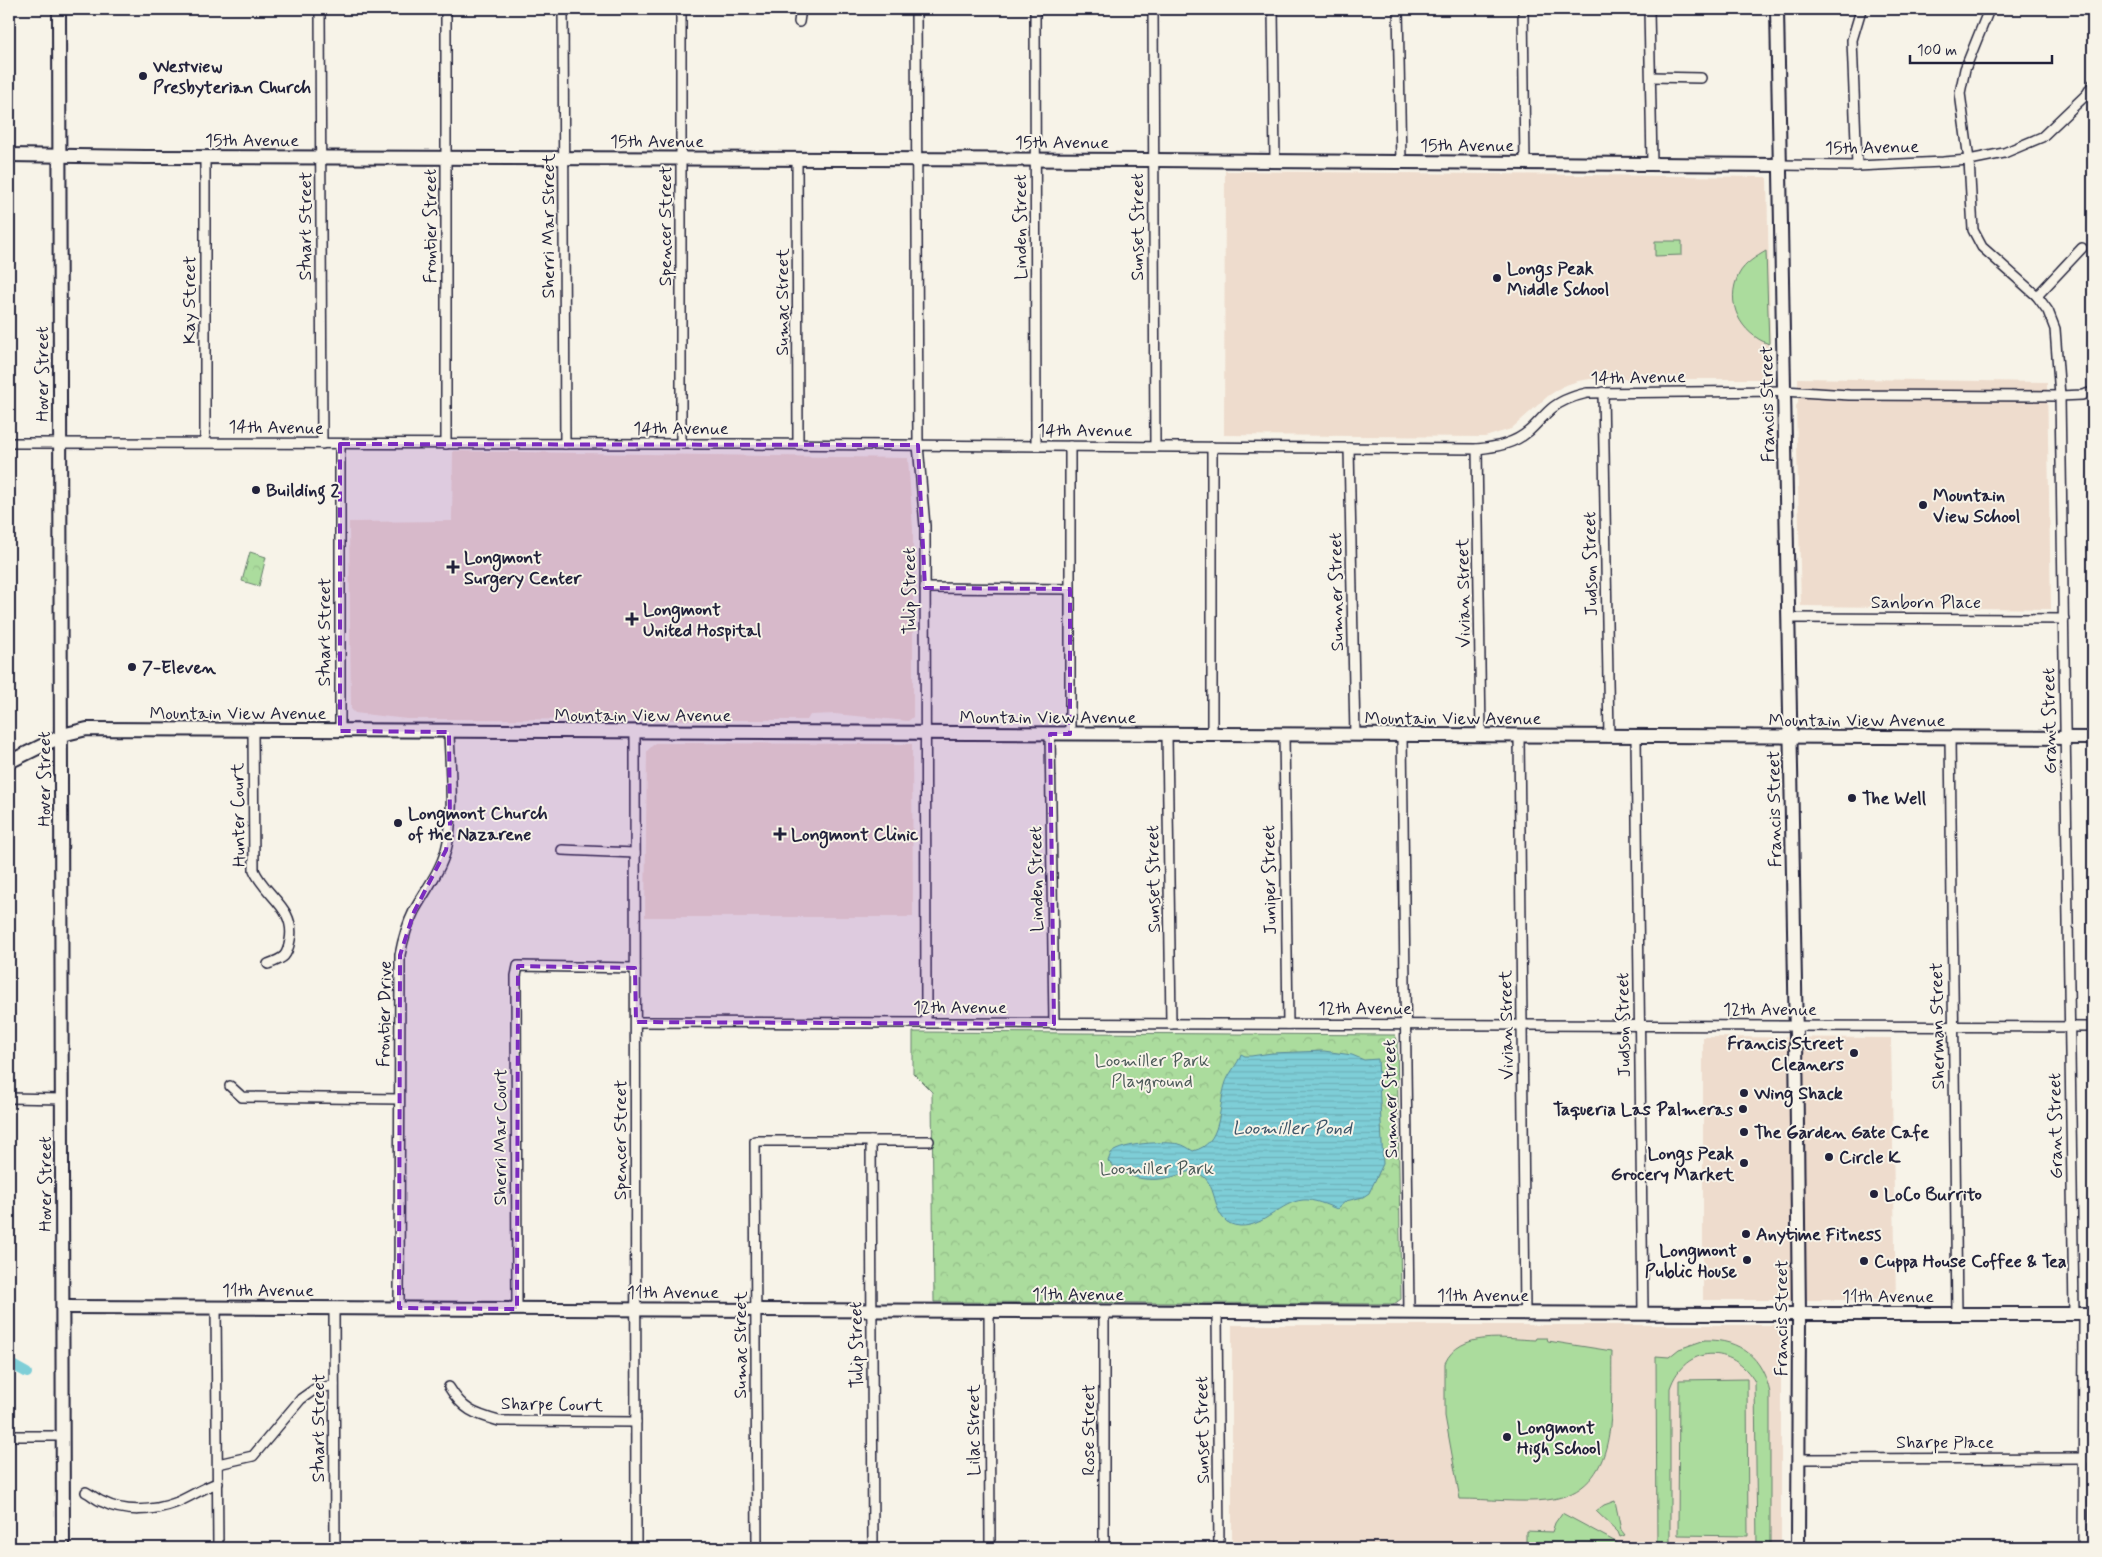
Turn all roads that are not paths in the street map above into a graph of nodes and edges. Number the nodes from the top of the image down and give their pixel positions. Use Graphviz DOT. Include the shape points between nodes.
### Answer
graph roads {
  1 [pos="58,9"];
  2 [pos="320,9"];
  3 [pos="446,9"];
  4 [pos="563,9"];
  5 [pos="681,9"];
  6 [pos="801,9"];
  7 [pos="916,9"];
  8 [pos="1035,9"];
  9 [pos="1153,9"];
  10 [pos="1273,9"];
  11 [pos="1398,9"];
  12 [pos="1523,9"];
  13 [pos="1649,9"];
  14 [pos="1777,9"];
  15 [pos="1861,10"];
  16 [pos="1988,12"];
  17 [pos="799,22"];
  18 [pos="1651,78"];
  19 [pos="1701,78"];
  20 [pos="2093,84"];
  21 [pos="2090,96"];
  22 [pos="9,155"];
  23 [pos="59,156"];
  24 [pos="205,158"];
  25 [pos="322,158"];
  26 [pos="446,158"];
  27 [pos="564,159"];
  28 [pos="682,159"];
  29 [pos="798,159"];
  30 [pos="917,160"];
  31 [pos="1036,160"];
  32 [pos="1153,160"];
  33 [pos="1969,160"];
  34 [pos="1274,161"];
  35 [pos="1400,162"];
  36 [pos="1525,163"];
  37 [pos="1652,164"];
  38 [pos="1780,165"];
  39 [pos="1857,166"];
  40 [pos="2082,248"];
  41 [pos="2037,296"];
  42 [pos="1603,392"];
  43 [pos="1784,392"];
  44 [pos="2093,392"];
  45 [pos="2060,396"];
  46 [pos="206,442"];
  47 [pos="60,443"];
  48 [pos="9,444"];
  49 [pos="322,444"];
  50 [pos="340,444"];
  51 [pos="446,444"];
  52 [pos="565,444"];
  53 [pos="681,444"];
  54 [pos="798,444"];
  55 [pos="918,445"];
  56 [pos="1036,446"];
  57 [pos="1070,446"];
  58 [pos="1154,446"];
  59 [pos="1212,447"];
  60 [pos="1349,448"];
  61 [pos="1477,449"];
  62 [pos="925,588"];
  63 [pos="1070,589"];
  64 [pos="1788,618"];
  65 [pos="2064,619"];
  66 [pos="253,731"];
  67 [pos="340,731"];
  68 [pos="449,732"];
  69 [pos="635,732"];
  70 [pos="924,734"];
  71 [pos="1050,734"];
  72 [pos="1070,734"];
  73 [pos="1168,735"];
  74 [pos="1212,735"];
  75 [pos="1284,735"];
  76 [pos="1355,735"];
  77 [pos="1402,736"];
  78 [pos="1481,736"];
  79 [pos="1519,736"];
  80 [pos="1609,736"];
  81 [pos="61,737"];
  82 [pos="1636,737"];
  83 [pos="1790,737"];
  84 [pos="1950,738"];
  85 [pos="2066,738"];
  86 [pos="2093,738"];
  87 [pos="9,762"];
  88 [pos="562,850"];
  89 [pos="635,852"];
  90 [pos="268,964"];
  91 [pos="635,968"];
  92 [pos="636,1022"];
  93 [pos="926,1023"];
  94 [pos="1054,1024"];
  95 [pos="1171,1024"];
  96 [pos="1288,1024"];
  97 [pos="1405,1025"];
  98 [pos="1522,1025"];
  99 [pos="1639,1025"];
  100 [pos="1795,1026"];
  101 [pos="1953,1026"];
  102 [pos="2070,1027"];
  103 [pos="2093,1027"];
  104 [pos="230,1086"];
  105 [pos="9,1098"];
  106 [pos="62,1099"];
  107 [pos="399,1099"];
  108 [pos="871,1141"];
  109 [pos="929,1141"];
  110 [pos="62,1306"];
  111 [pos="216,1307"];
  112 [pos="334,1308"];
  113 [pos="399,1308"];
  114 [pos="517,1309"];
  115 [pos="636,1309"];
  116 [pos="756,1310"];
  117 [pos="871,1310"];
  118 [pos="989,1311"];
  119 [pos="1104,1311"];
  120 [pos="1217,1312"];
  121 [pos="1409,1312"];
  122 [pos="1525,1313"];
  123 [pos="1643,1314"];
  124 [pos="1799,1314"];
  125 [pos="1957,1314"];
  126 [pos="2084,1314"];
  127 [pos="334,1385"];
  128 [pos="449,1387"];
  129 [pos="636,1422"];
  130 [pos="9,1436"];
  131 [pos="63,1436"];
  132 [pos="2088,1458"];
  133 [pos="1798,1459"];
  134 [pos="218,1464"];
  135 [pos="218,1482"];
  136 [pos="86,1492"];
  137 [pos="63,1548"];
  138 [pos="218,1548"];
  139 [pos="335,1548"];
  140 [pos="636,1548"];
  141 [pos="757,1548"];
  142 [pos="873,1548"];
  143 [pos="990,1548"];
  144 [pos="1104,1548"];
  145 [pos="1219,1548"];
  146 [pos="1798,1548"];
  147 [pos="2083,1548"];
  1 -- 23 [label="street, Hover Street"];
  2 -- 25 [label="street, Stuart Street"];
  3 -- 26 [label="street, Frontier Street"];
  4 -- 27 [label="street, Sherri Mar Street"];
  5 -- 28 [label="street, Spencer Street"];
  6 -- 17 [label="street"];
  7 -- 30 [label="street, Tulip Street"];
  8 -- 31 [label="street, Linden Street"];
  9 -- 32 [label="street, Sunset Street"];
  10 -- 34 [label="street"];
  11 -- 35 [label="street"];
  12 -- 36 [label="street"];
  13 -- 18 [label="street"];
  14 -- 38 [label="street, Francis Street"];
  15 -- 39 [label="street" via="1852,40"];
  16 -- 33 [label="street, Grant Street" via="1965,69 1960,93"];
  18 -- 19 [label="street"];
  18 -- 37 [label="street"];
  20 -- 21 [label="street, 15th Avenue"];
  21 -- 33 [label="street, 15th Avenue" via="2042,136 2004,153"];
  22 -- 23 [label="street, 15th Avenue"];
  23 -- 24 [label="street, 15th Avenue"];
  23 -- 47 [label="street, Hover Street"];
  24 -- 25 [label="street, 15th Avenue"];
  24 -- 46 [label="street, Kay Street"];
  25 -- 26 [label="street, 15th Avenue"];
  25 -- 49 [label="street, Stuart Street"];
  26 -- 27 [label="street, 15th Avenue"];
  26 -- 51 [label="street, Frontier Street"];
  27 -- 28 [label="street, 15th Avenue"];
  27 -- 52 [label="street, Sherri Mar Street"];
  28 -- 29 [label="street, 15th Avenue"];
  28 -- 53 [label="street, Spencer Street"];
  29 -- 30 [label="street, 15th Avenue"];
  29 -- 54 [label="street, Sumac Street"];
  30 -- 31 [label="street, 15th Avenue"];
  30 -- 55 [label="street, Tulip Street"];
  31 -- 32 [label="street, 15th Avenue"];
  31 -- 56 [label="street, Linden Street"];
  32 -- 34 [label="street, 15th Avenue"];
  32 -- 58 [label="street, Sunset Street"];
  33 -- 39 [label="street, 15th Avenue"];
  33 -- 41 [label="street, Grant Street" via="1973,230 1982,247"];
  34 -- 35 [label="street, 15th Avenue"];
  35 -- 36 [label="street, 15th Avenue"];
  36 -- 37 [label="street, 15th Avenue"];
  37 -- 38 [label="street, 15th Avenue"];
  38 -- 39 [label="street, 15th Avenue"];
  38 -- 43 [label="street, Francis Street"];
  40 -- 41 [label="street"];
  41 -- 45 [label="street, Grant Street" via="2055,329"];
  42 -- 43 [label="street, 14th Avenue"];
  42 -- 61 [label="street, 14th Avenue" via="1586,392 1568,398 1512,442 1495,448"];
  42 -- 80 [label="street, Judson Street"];
  43 -- 45 [label="street, 14th Avenue"];
  43 -- 64 [label="street, Francis Street"];
  44 -- 45 [label="street, 14th Avenue"];
  45 -- 65 [label="street, Grant Street"];
  46 -- 47 [label="street, 14th Avenue"];
  46 -- 49 [label="street, 14th Avenue"];
  47 -- 48 [label="street, 14th Avenue"];
  47 -- 81 [label="street, Hover Street"];
  49 -- 50 [label="street, 14th Avenue"];
  50 -- 51 [label="street, 14th Avenue"];
  50 -- 67 [label="street, Stuart Street"];
  51 -- 52 [label="street, 14th Avenue"];
  52 -- 53 [label="street, 14th Avenue"];
  53 -- 54 [label="street, 14th Avenue"];
  54 -- 55 [label="street, 14th Avenue"];
  55 -- 56 [label="street, 14th Avenue"];
  55 -- 62 [label="street, Tulip Street" via="925,526"];
  56 -- 57 [label="street, 14th Avenue"];
  57 -- 58 [label="street, 14th Avenue"];
  57 -- 63 [label="street"];
  58 -- 59 [label="street, 14th Avenue"];
  59 -- 60 [label="street, 14th Avenue"];
  59 -- 74 [label="street"];
  60 -- 61 [label="street, 14th Avenue"];
  60 -- 76 [label="street, Sumner Street"];
  61 -- 78 [label="street, Vivian Street"];
  62 -- 63 [label="street"];
  62 -- 70 [label="street, Tulip Street"];
  63 -- 72 [label="street"];
  64 -- 65 [label="street, Sanborn Place"];
  64 -- 83 [label="street, Francis Street"];
  65 -- 85 [label="street, Grant Street"];
  66 -- 67 [label="street, Mountain View Avenue"];
  66 -- 81 [label="street, Mountain View Avenue" via="87,729"];
  66 -- 90 [label="street, Hunter Court" via="254,870 258,880 286,911 292,932 288,953"];
  67 -- 68 [label="street, Mountain View Avenue"];
  68 -- 69 [label="street, Mountain View Avenue"];
  68 -- 107 [label="street, Frontier Drive" via="450,827 446,850 404,934 400,954"];
  69 -- 70 [label="street, Mountain View Avenue"];
  69 -- 89 [label="street, Spencer Street"];
  70 -- 71 [label="street, Mountain View Avenue"];
  70 -- 93 [label="street, Tulip Street"];
  71 -- 72 [label="street, Mountain View Avenue"];
  71 -- 94 [label="street, Linden Street"];
  72 -- 73 [label="street, Mountain View Avenue"];
  73 -- 74 [label="street, Mountain View Avenue"];
  73 -- 95 [label="street, Sunset Street"];
  74 -- 75 [label="street, Mountain View Avenue"];
  75 -- 76 [label="street, Mountain View Avenue"];
  75 -- 96 [label="street, Juniper Street"];
  76 -- 77 [label="street, Mountain View Avenue"];
  77 -- 78 [label="street, Mountain View Avenue"];
  77 -- 97 [label="street, Sumner Street"];
  78 -- 79 [label="street, Mountain View Avenue"];
  79 -- 80 [label="street, Mountain View Avenue"];
  79 -- 98 [label="street, Vivian Street"];
  80 -- 82 [label="street, Mountain View Avenue"];
  81 -- 87 [label="street, Mountain View Avenue"];
  81 -- 106 [label="street, Hover Street"];
  82 -- 83 [label="street, Mountain View Avenue"];
  82 -- 99 [label="street, Judson Street"];
  83 -- 84 [label="street, Mountain View Avenue"];
  83 -- 100 [label="street, Francis Street"];
  84 -- 85 [label="street, Mountain View Avenue"];
  84 -- 101 [label="street, Sherman Street"];
  85 -- 86 [label="street, Mountain View Avenue"];
  85 -- 102 [label="street, Grant Street"];
  88 -- 89 [label="street"];
  89 -- 91 [label="street, Spencer Street"];
  91 -- 92 [label="street, Spencer Street"];
  91 -- 114 [label="street, Sherri Mar Court" via="518,966"];
  92 -- 93 [label="street, 12th Avenue"];
  92 -- 115 [label="street, Spencer Street"];
  93 -- 94 [label="street, 12th Avenue"];
  94 -- 95 [label="street, 12th Avenue"];
  95 -- 96 [label="street, 12th Avenue"];
  96 -- 97 [label="street, 12th Avenue"];
  97 -- 98 [label="street, 12th Avenue"];
  97 -- 121 [label="street, Sumner Street"];
  98 -- 99 [label="street, 12th Avenue"];
  98 -- 122 [label="street, Vivian Street"];
  99 -- 100 [label="street, 12th Avenue"];
  99 -- 123 [label="street, Judson Street"];
  100 -- 101 [label="street, 12th Avenue"];
  100 -- 124 [label="street, Francis Street"];
  101 -- 102 [label="street, 12th Avenue"];
  101 -- 125 [label="street, Sherman Street"];
  102 -- 103 [label="street, 12th Avenue"];
  102 -- 126 [label="street, Grant Street"];
  104 -- 107 [label="street" via="242,1097"];
  105 -- 106 [label="street"];
  106 -- 110 [label="street, Hover Street"];
  107 -- 113 [label="street, Frontier Drive"];
  108 -- 109 [label="street"];
  108 -- 116 [label="street, Sumac Street" via="755,1141"];
  108 -- 117 [label="street, Tulip Street"];
  110 -- 111 [label="street, 11th Avenue"];
  110 -- 131 [label="street, Hover Street"];
  111 -- 112 [label="street, 11th Avenue"];
  111 -- 134 [label="street"];
  112 -- 113 [label="street, 11th Avenue"];
  112 -- 127 [label="street, Stuart Street"];
  113 -- 114 [label="street, 11th Avenue"];
  114 -- 115 [label="street, 11th Avenue"];
  115 -- 116 [label="street, 11th Avenue"];
  115 -- 129 [label="street, Spencer Street"];
  116 -- 117 [label="street, 11th Avenue"];
  116 -- 141 [label="street, Sumac Street"];
  117 -- 118 [label="street, 11th Avenue"];
  117 -- 142 [label="street, Tulip Street"];
  118 -- 119 [label="street, 11th Avenue"];
  118 -- 143 [label="street, Lilac Street"];
  119 -- 120 [label="street, 11th Avenue"];
  119 -- 144 [label="street, Rose Street"];
  120 -- 121 [label="street, 11th Avenue"];
  120 -- 145 [label="street, Sunset Street"];
  121 -- 122 [label="street, 11th Avenue"];
  122 -- 123 [label="street, 11th Avenue"];
  123 -- 124 [label="street, 11th Avenue"];
  124 -- 125 [label="street, 11th Avenue"];
  124 -- 133 [label="street, Francis Street"];
  125 -- 126 [label="street, 11th Avenue"];
  126 -- 132 [label="street, Grant Street"];
  127 -- 134 [label="street" via="305,1395 253,1456"];
  127 -- 139 [label="street, Stuart Street"];
  128 -- 129 [label="street, Sharpe Court" via="459,1404 500,1420"];
  129 -- 140 [label="street, Spencer Street"];
  130 -- 131 [label="street"];
  131 -- 137 [label="street, Hover Street"];
  132 -- 133 [label="street, Sharpe Place"];
  132 -- 147 [label="street, Grant Street"];
  133 -- 146 [label="street, Francis Street"];
  134 -- 135 [label="street"];
  135 -- 136 [label="street" via="176,1502 151,1509 122,1508 103,1503"];
  135 -- 138 [label="street"];
}
